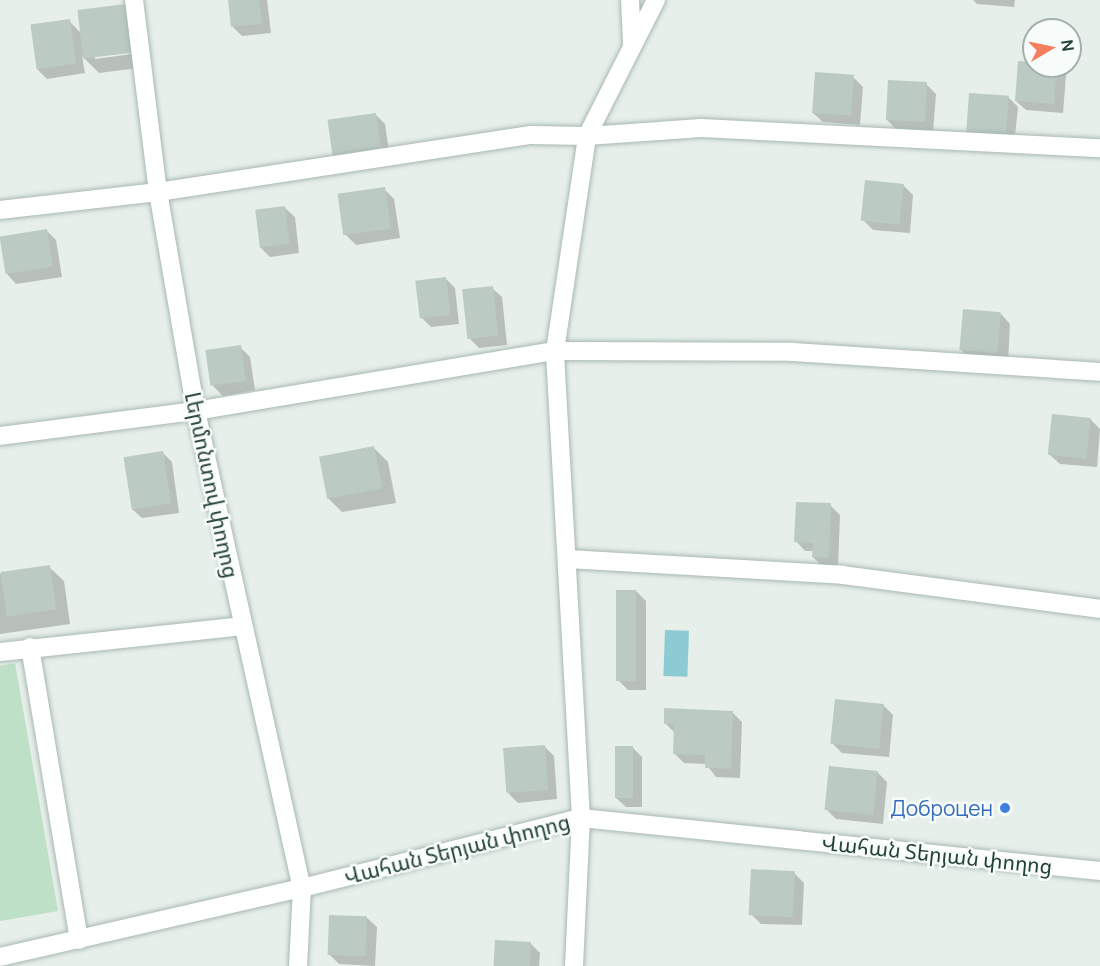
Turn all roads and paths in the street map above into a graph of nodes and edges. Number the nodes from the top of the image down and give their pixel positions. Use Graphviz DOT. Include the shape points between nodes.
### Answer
graph roads {
  1 [pos="134,0"];
  2 [pos="630,0"];
  3 [pos="656,0"];
  4 [pos="632,46"];
  5 [pos="587,136"];
  6 [pos="1100,148"];
  7 [pos="158,192"];
  8 [pos="0,210"];
  9 [pos="555,351"];
  10 [pos="1100,372"];
  11 [pos="196,411"];
  12 [pos="0,436"];
  13 [pos="568,559"];
  14 [pos="1100,609"];
  15 [pos="242,626"];
  16 [pos="30,647"];
  17 [pos="0,652"];
  18 [pos="580,818"];
  19 [pos="1100,871"];
  20 [pos="302,888"];
  21 [pos="79,940"];
  22 [pos="0,957"];
  23 [pos="298,966"];
  24 [pos="574,966"];
  1 -- 7 [label="street, Լերմոնտով փողոց"];
  2 -- 4 [label="street"];
  3 -- 4 [label="street"];
  4 -- 5 [label="street"];
  5 -- 6 [label="street" via="701,128"];
  5 -- 7 [label="street" via="531,135"];
  5 -- 9 [label="street"];
  7 -- 8 [label="street"];
  7 -- 11 [label="street, Լերմոնտով փողոց"];
  9 -- 10 [label="street" via="793,352"];
  9 -- 11 [label="street"];
  9 -- 13 [label="street"];
  11 -- 12 [label="street"];
  11 -- 15 [label="street, Լերմոնտով փողոց"];
  13 -- 14 [label="street" via="843,575"];
  13 -- 18 [label="street"];
  15 -- 16 [label="street"];
  15 -- 20 [label="street, Լերմոնտով փողոց" via="272,741"];
  16 -- 17 [label="street"];
  16 -- 21 [label="street"];
  18 -- 19 [label="street, Վահան Տերյան փողոց"];
  18 -- 20 [label="street, Վահան Տերյան փողոց"];
  18 -- 24 [label="street"];
  20 -- 21 [label="street, Վահան Տերյան փողոց"];
  20 -- 23 [label="street, Լերմոնտով փողոց"];
  21 -- 22 [label="street, Վահան Տերյան փողոց"];
}
